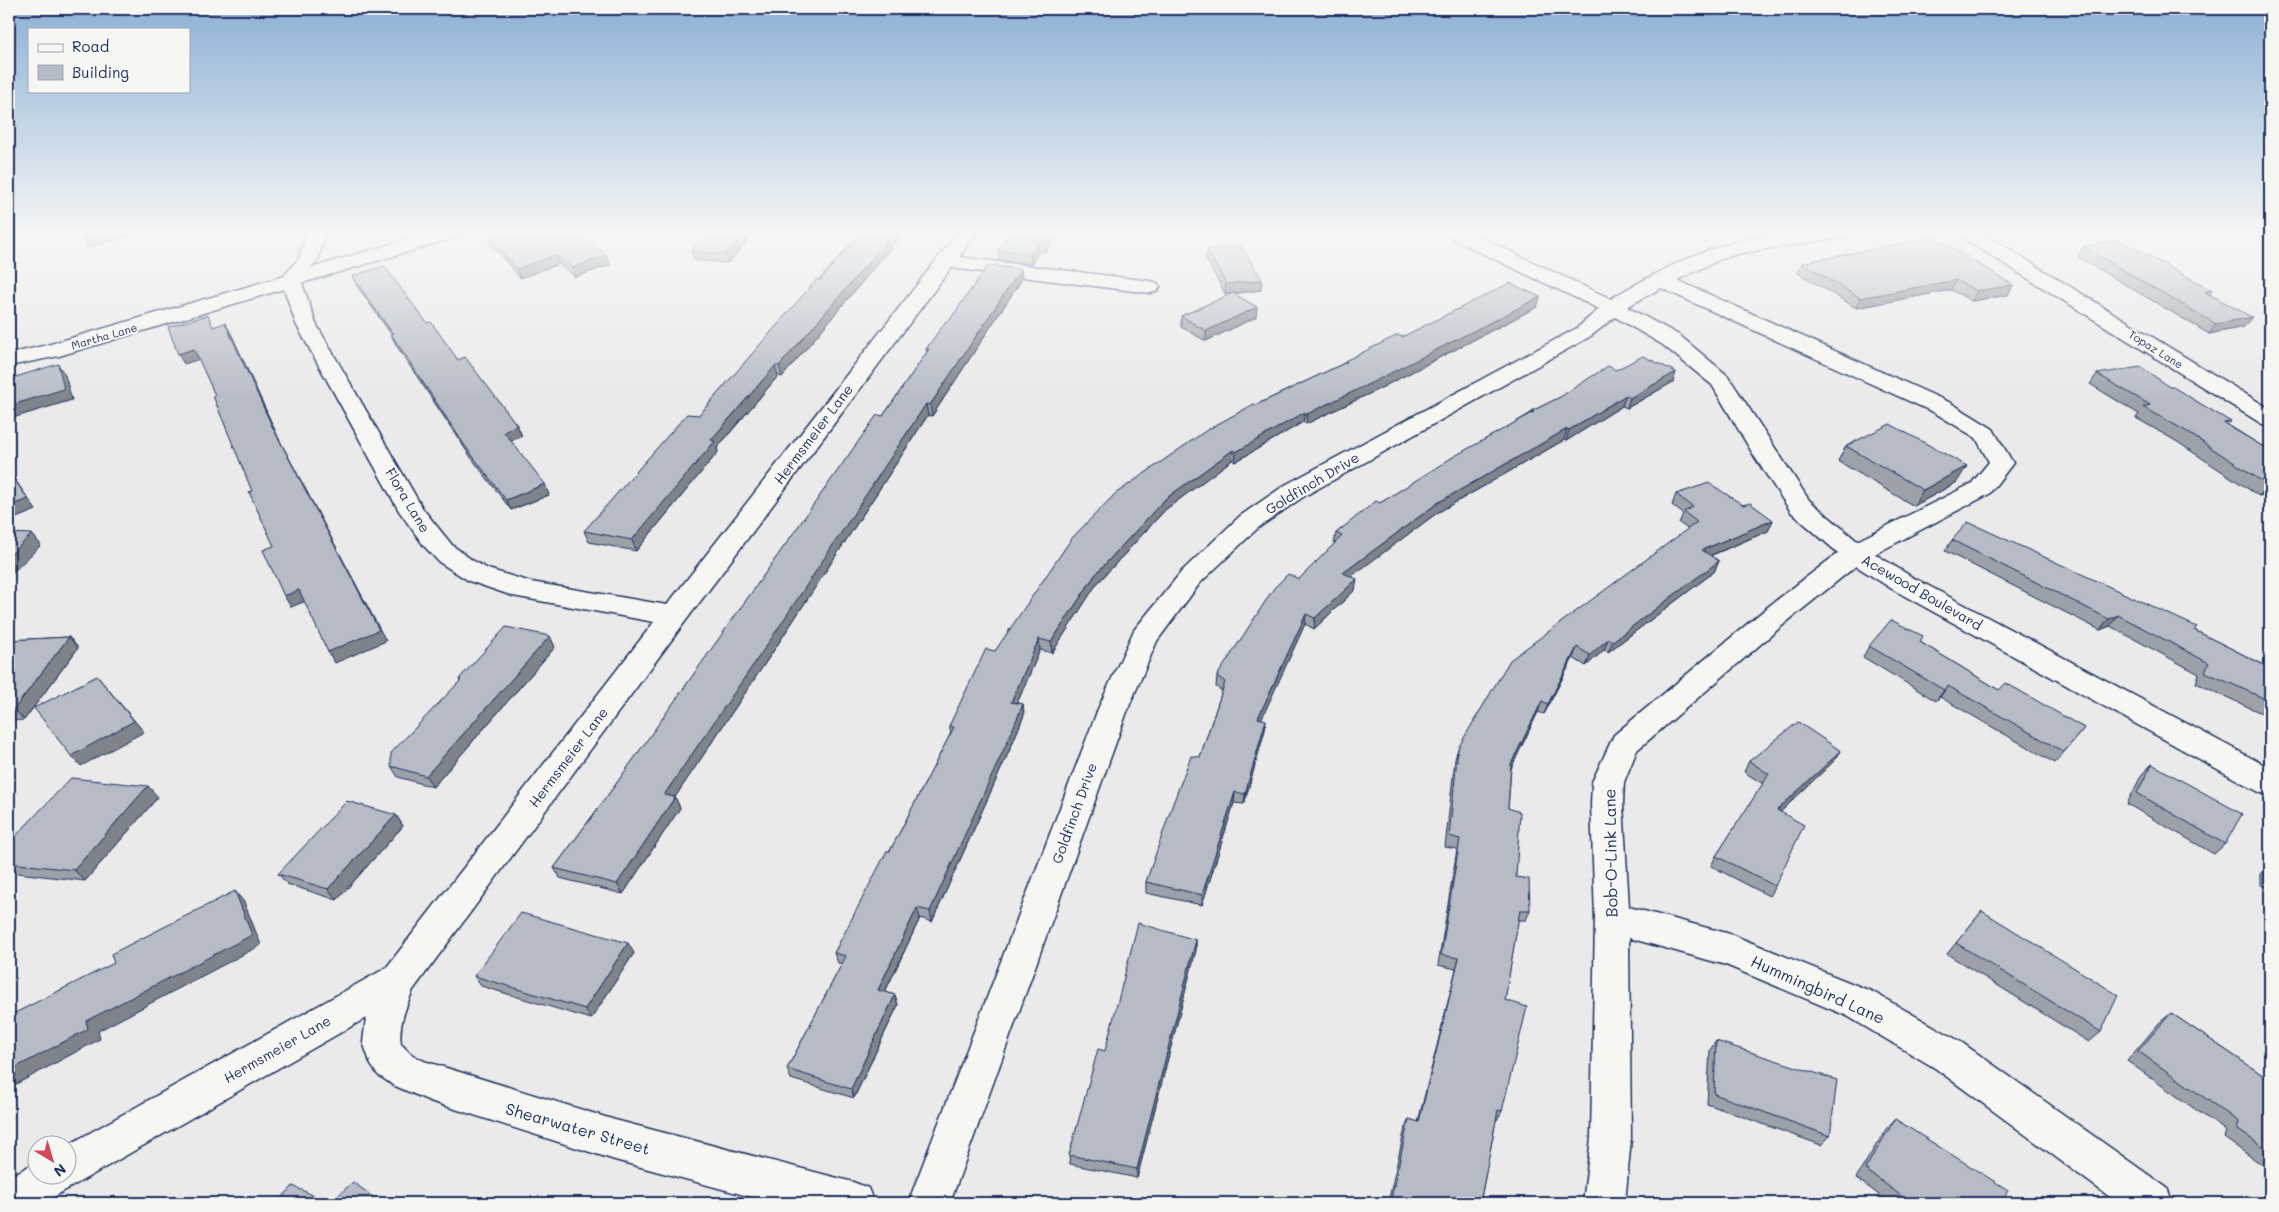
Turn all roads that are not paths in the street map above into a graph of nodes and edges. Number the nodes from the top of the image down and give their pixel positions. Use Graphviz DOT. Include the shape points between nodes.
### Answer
graph roads {
  1 [pos="265,288"];
  2 [pos="294,288"];
  3 [pos="925,288"];
  4 [pos="1569,288"];
  5 [pos="1647,288"];
  6 [pos="1678,288"];
  7 [pos="2056,288"];
  8 [pos="1615,309"];
  9 [pos="9,360"];
  10 [pos="2270,419"];
  11 [pos="1855,554"];
  12 [pos="674,616"];
  13 [pos="2270,783"];
  14 [pos="1612,918"];
  15 [pos="399,980"];
  16 [pos="78,1161"];
  17 [pos="37,1184"];
  18 [pos="9,1200"];
  19 [pos="854,1203"];
  20 [pos="929,1203"];
  21 [pos="1604,1203"];
  22 [pos="2152,1203"];
  1 -- 9 [label="street, Martha Lane" via="51,351"];
  2 -- 12 [label="street, Flora Lane" via="306,324 412,511 427,534 448,556 512,587"];
  3 -- 12 [label="street, Hermsmeier Lane"];
  4 -- 8 [label="street, Acewood Boulevard"];
  5 -- 8 [label="street, Goldfinch Drive"];
  6 -- 11 [label="street, Bob-O-Link Lane" via="1943,408 1985,434 2001,463 1980,489"];
  7 -- 10 [label="street, Topaz Lane"];
  8 -- 11 [label="street, Acewood Boulevard" via="1671,340 1720,381 1800,506"];
  8 -- 20 [label="street, Goldfinch Drive" via="1584,332 1294,491 1256,517 1191,577 1144,637 1113,709"];
  11 -- 13 [label="street, Acewood Boulevard" via="1902,583"];
  11 -- 14 [label="street, Bob-O-Link Lane" via="1779,613 1625,743 1608,782"];
  12 -- 15 [label="street, Hermsmeier Lane"];
  14 -- 21 [label="street, Bob-O-Link Lane" via="1611,1138"];
  14 -- 22 [label="street, Hummingbird Lane" via="1730,950 1860,1004 1948,1055"];
  15 -- 16 [label="street, Hermsmeier Lane"];
  15 -- 19 [label="street, Shearwater Street" via="384,1019 383,1048 391,1063 418,1078 539,1118 750,1178"];
  17 -- 18 [label="street"];
}
